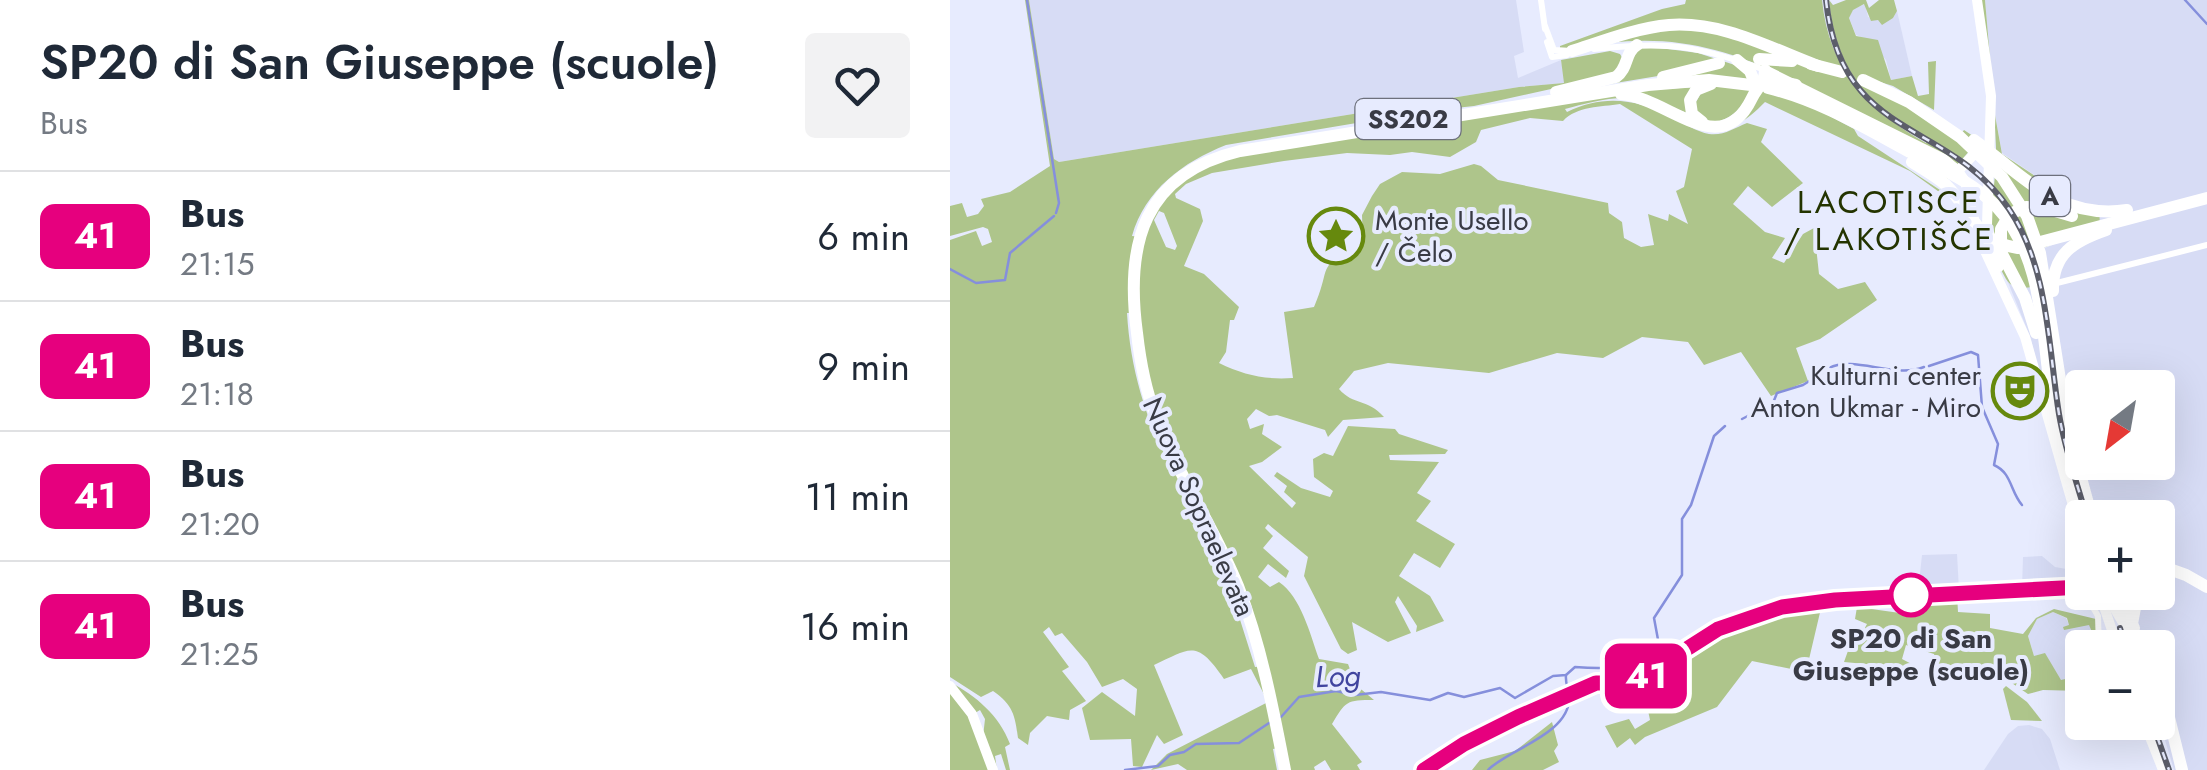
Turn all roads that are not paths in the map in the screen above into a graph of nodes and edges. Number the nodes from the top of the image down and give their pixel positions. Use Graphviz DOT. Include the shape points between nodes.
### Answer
graph roads {
  1 [pos="1541,0"];
  2 [pos="1978,0"];
  3 [pos="1545,26"];
  4 [pos="1636,44"];
  5 [pos="1603,48"];
  6 [pos="1572,51"];
  7 [pos="1738,60"];
  8 [pos="1719,63"];
  9 [pos="1626,64"];
  10 [pos="1818,66"];
  11 [pos="1842,72"];
  12 [pos="1757,79"];
  13 [pos="1863,80"];
  14 [pos="1799,91"];
  15 [pos="1594,94"];
  16 [pos="1488,106"];
  17 [pos="1991,124"];
  18 [pos="1969,143"];
  19 [pos="1990,159"];
  20 [pos="1931,169"];
  21 [pos="1958,171"];
  22 [pos="2207,195"];
  23 [pos="1988,203"];
  24 [pos="1970,204"];
  25 [pos="2154,204"];
  26 [pos="2176,205"];
  27 [pos="1137,236"];
  28 [pos="2207,245"];
  29 [pos="2013,289"];
  30 [pos="2054,338"];
  31 [pos="2052,404"];
  32 [pos="2071,500"];
  33 [pos="2078,500"];
  34 [pos="2089,500"];
  35 [pos="2175,572"];
  36 [pos="2175,576"];
  37 [pos="2203,586"];
  38 [pos="2065,591"];
  39 [pos="950,686"];
  40 [pos="2150,740"];
  41 [pos="2169,740"];
  42 [pos="2172,740"];
  43 [pos="2173,740"];
  44 [pos="993,770"];
  45 [pos="1282,770"];
  46 [pos="1424,770"];
  47 [pos="2161,770"];
  48 [pos="2179,770"];
  1 -- 3 [label="street"];
  2 -- 17 [label="main road"];
  3 -- 5 [label="street" via="1552,57"];
  3 -- 6 [label="street" via="1554,50"];
  4 -- 5 [label="street"];
  4 -- 7 [label="street" via="1690,46"];
  4 -- 9 [label="highway"];
  5 -- 6 [label="street"];
  5 -- 9 [label="highway" via="1621,53"];
  6 -- 10 [label="highway" via="1648,28 1689,25 1725,30"];
  7 -- 12 [label="highway"];
  8 -- 16 [label="highway, Nuova Sopraelevata / SS202"];
  9 -- 16 [label="highway" via="1616,77"];
  10 -- 11 [label="highway, Nuova Sopraelevata / SS202"];
  10 -- 12 [label="highway, Nuova Sopraelevata / SS202"];
  12 -- 12 [label="highway" via="1729,121 1711,124 1692,114 1691,98 1700,88"];
  12 -- 14 [label="highway"];
  12 -- 15 [label="highway, Nuova Sopraelevata / SS202"];
  12 -- 15 [label="highway" via="1740,118 1726,127 1702,126 1642,97"];
  13 -- 18 [label="highway" via="1924,110"];
  14 -- 20 [label="highway, A"];
  14 -- 21 [label="main road"];
  15 -- 27 [label="highway, Nuova Sopraelevata / SS202" via="1220,156 1169,188"];
  16 -- 27 [label="highway, Nuova Sopraelevata / SS202" via="1218,152 1166,185"];
  17 -- 18 [label="main road"];
  17 -- 19 [label="main road"];
  18 -- 19 [label="main road"];
  18 -- 21 [label="main road"];
  18 -- 25 [label="highway, A" via="2062,204 2105,213"];
  18 -- 30 [label="highway" via="2009,186 2032,225"];
  19 -- 23 [label="main road"];
  20 -- 26 [label="highway, A" via="1985,236 2018,248"];
  20 -- 31 [label="highway" via="1993,203 2026,250"];
  21 -- 24 [label="main road"];
  22 -- 25 [label="highway, A"];
  22 -- 26 [label="highway, A"];
  23 -- 24 [label="main road" via="1980,209"];
  23 -- 29 [label="main road" via="1988,234"];
  24 -- 29 [label="main road" via="1983,246"];
  25 -- 29 [label="highway, A" via="2100,219 2046,208 2010,214 2001,229 2001,252"];
  26 -- 30 [label="highway, A" via="2065,251 2054,275"];
  27 -- 45 [label="highway, Nuova Sopraelevata / SS202" via="1128,265 1147,388 1176,465 1240,590"];
  28 -- 29 [label="street" via="2032,290"];
  29 -- 31 [label="highway, A" via="2029,310"];
  29 -- 32 [label="main road"];
  30 -- 34 [label="highway" via="2068,430"];
  31 -- 33 [label="highway"];
  35 -- 37 [label="highway"];
  36 -- 37 [label="highway"];
  38 -- 46 [label="street" via="1782,607 1718,629 1641,678 1596,683 1518,717"];
  39 -- 44 [label="main road" via="972,714"];
  40 -- 47 [label="main road"];
  41 -- 48 [label="highway"];
  42 -- 48 [label="highway"];
  43 -- 48 [label="highway"];
}
